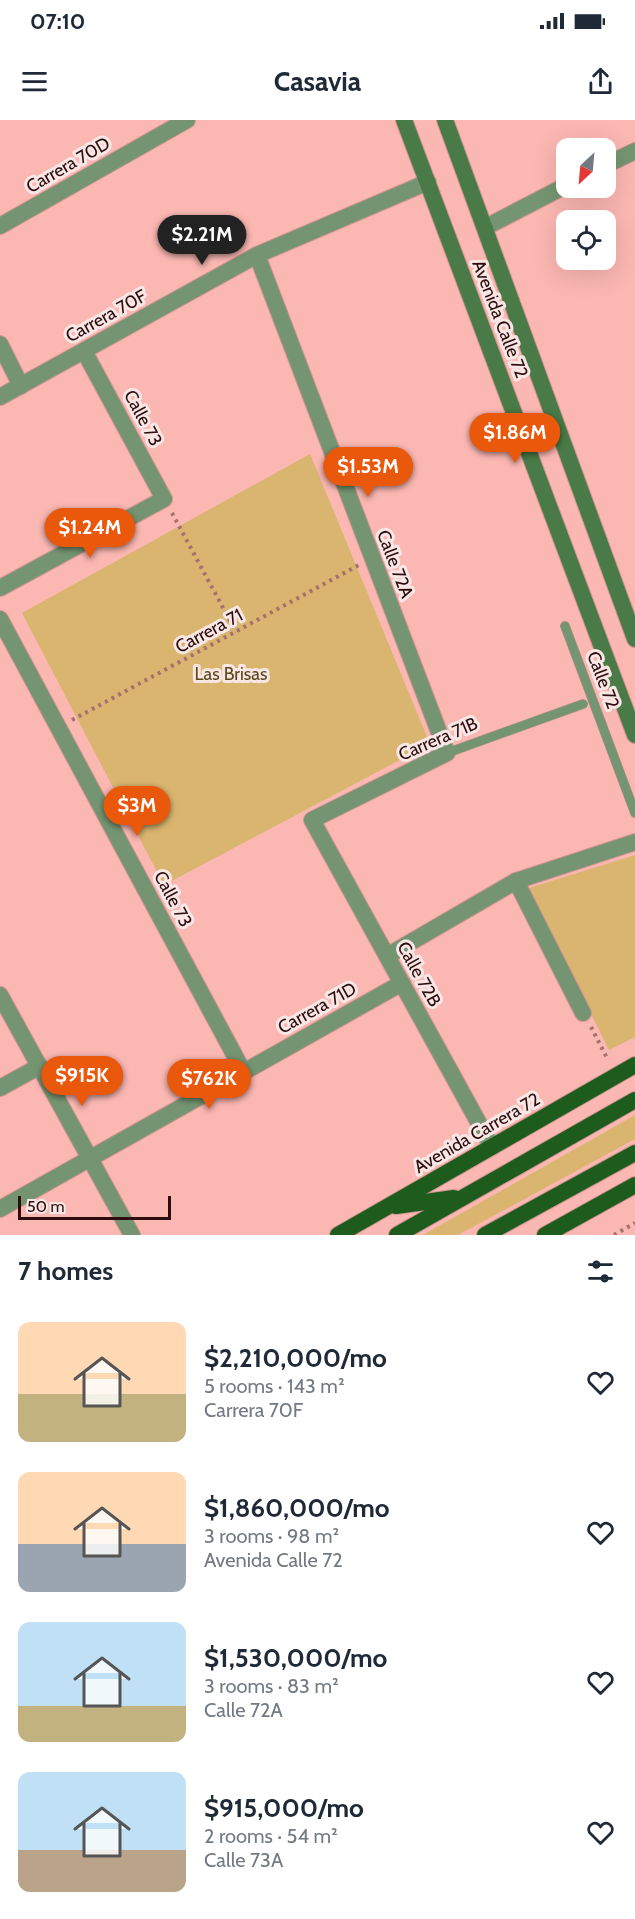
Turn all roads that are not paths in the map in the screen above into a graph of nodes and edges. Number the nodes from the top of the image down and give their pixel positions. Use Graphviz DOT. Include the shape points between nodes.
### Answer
graph roads {
  1 [pos="187,120"];
  2 [pos="404,120"];
  3 [pos="445,120"];
  4 [pos="635,151"];
  5 [pos="616,160"];
  6 [pos="428,182"];
  7 [pos="556,191"];
  8 [pos="0,226"];
  9 [pos="486,227"];
  10 [pos="256,255"];
  11 [pos="0,344"];
  12 [pos="84,351"];
  13 [pos="21,386"];
  14 [pos="0,397"];
  15 [pos="0,588"];
  16 [pos="0,619"];
  17 [pos="565,626"];
  18 [pos="635,639"];
  19 [pos="583,705"];
  20 [pos="635,735"];
  21 [pos="447,753"];
  22 [pos="635,813"];
  23 [pos="312,820"];
  24 [pos="635,842"];
  25 [pos="516,881"];
  26 [pos="387,957"];
  27 [pos="402,983"];
  28 [pos="0,995"];
  29 [pos="583,1013"];
  30 [pos="635,1065"];
  31 [pos="40,1066"];
  32 [pos="243,1071"];
  33 [pos="0,1088"];
  34 [pos="635,1100"];
  35 [pos="492,1147"];
  36 [pos="635,1153"];
  37 [pos="90,1157"];
  38 [pos="635,1185"];
  39 [pos="464,1197"];
  40 [pos="388,1207"];
  41 [pos="0,1209"];
  42 [pos="132,1235"];
  43 [pos="338,1235"];
  44 [pos="397,1235"];
  45 [pos="485,1235"];
  46 [pos="545,1235"];
  1 -- 8 [label="street, Carrera 70D"];
  2 -- 6 [label="main road, Avenida Calle 72"];
  3 -- 9 [label="main road, Avenida Calle 72"];
  4 -- 5 [label="street"];
  6 -- 10 [label="street, Carrera 70F"];
  6 -- 20 [label="main road, Avenida Calle 72"];
  7 -- 9 [label="street"];
  9 -- 18 [label="main road, Avenida Calle 72"];
  10 -- 12 [label="street, Carrera 70F"];
  10 -- 21 [label="street, Calle 72A"];
  11 -- 13 [label="street"];
  12 -- 13 [label="street, Carrera 70F"];
  12 -- 15 [label="street, Calle 73" via="164,499"];
  13 -- 14 [label="street, Carrera 70F"];
  16 -- 32 [label="street, Calle 73"];
  17 -- 22 [label="lane, Calle 72"];
  19 -- 21 [label="lane, Carrera 71B"];
  21 -- 23 [label="street, Carrera 71B"];
  23 -- 26 [label="street, Calle 72B"];
  24 -- 25 [label="street"];
  25 -- 26 [label="street"];
  25 -- 29 [label="street"];
  26 -- 27 [label="street, Calle 72B"];
  27 -- 32 [label="street, Carrera 71D"];
  27 -- 35 [label="street, Calle 72B"];
  28 -- 31 [label="street"];
  30 -- 35 [label="highway, Avenida Carrera 72"];
  31 -- 33 [label="street"];
  31 -- 37 [label="street"];
  32 -- 37 [label="street, Carrera 71D"];
  34 -- 39 [label="highway"];
  35 -- 40 [label="highway, Avenida Carrera 72"];
  36 -- 45 [label="highway"];
  37 -- 41 [label="street, Carrera 71D"];
  37 -- 42 [label="street"];
  38 -- 46 [label="highway"];
  39 -- 40 [label="highway"];
  39 -- 44 [label="highway"];
  40 -- 43 [label="highway, Avenida Carrera 72"];
}
